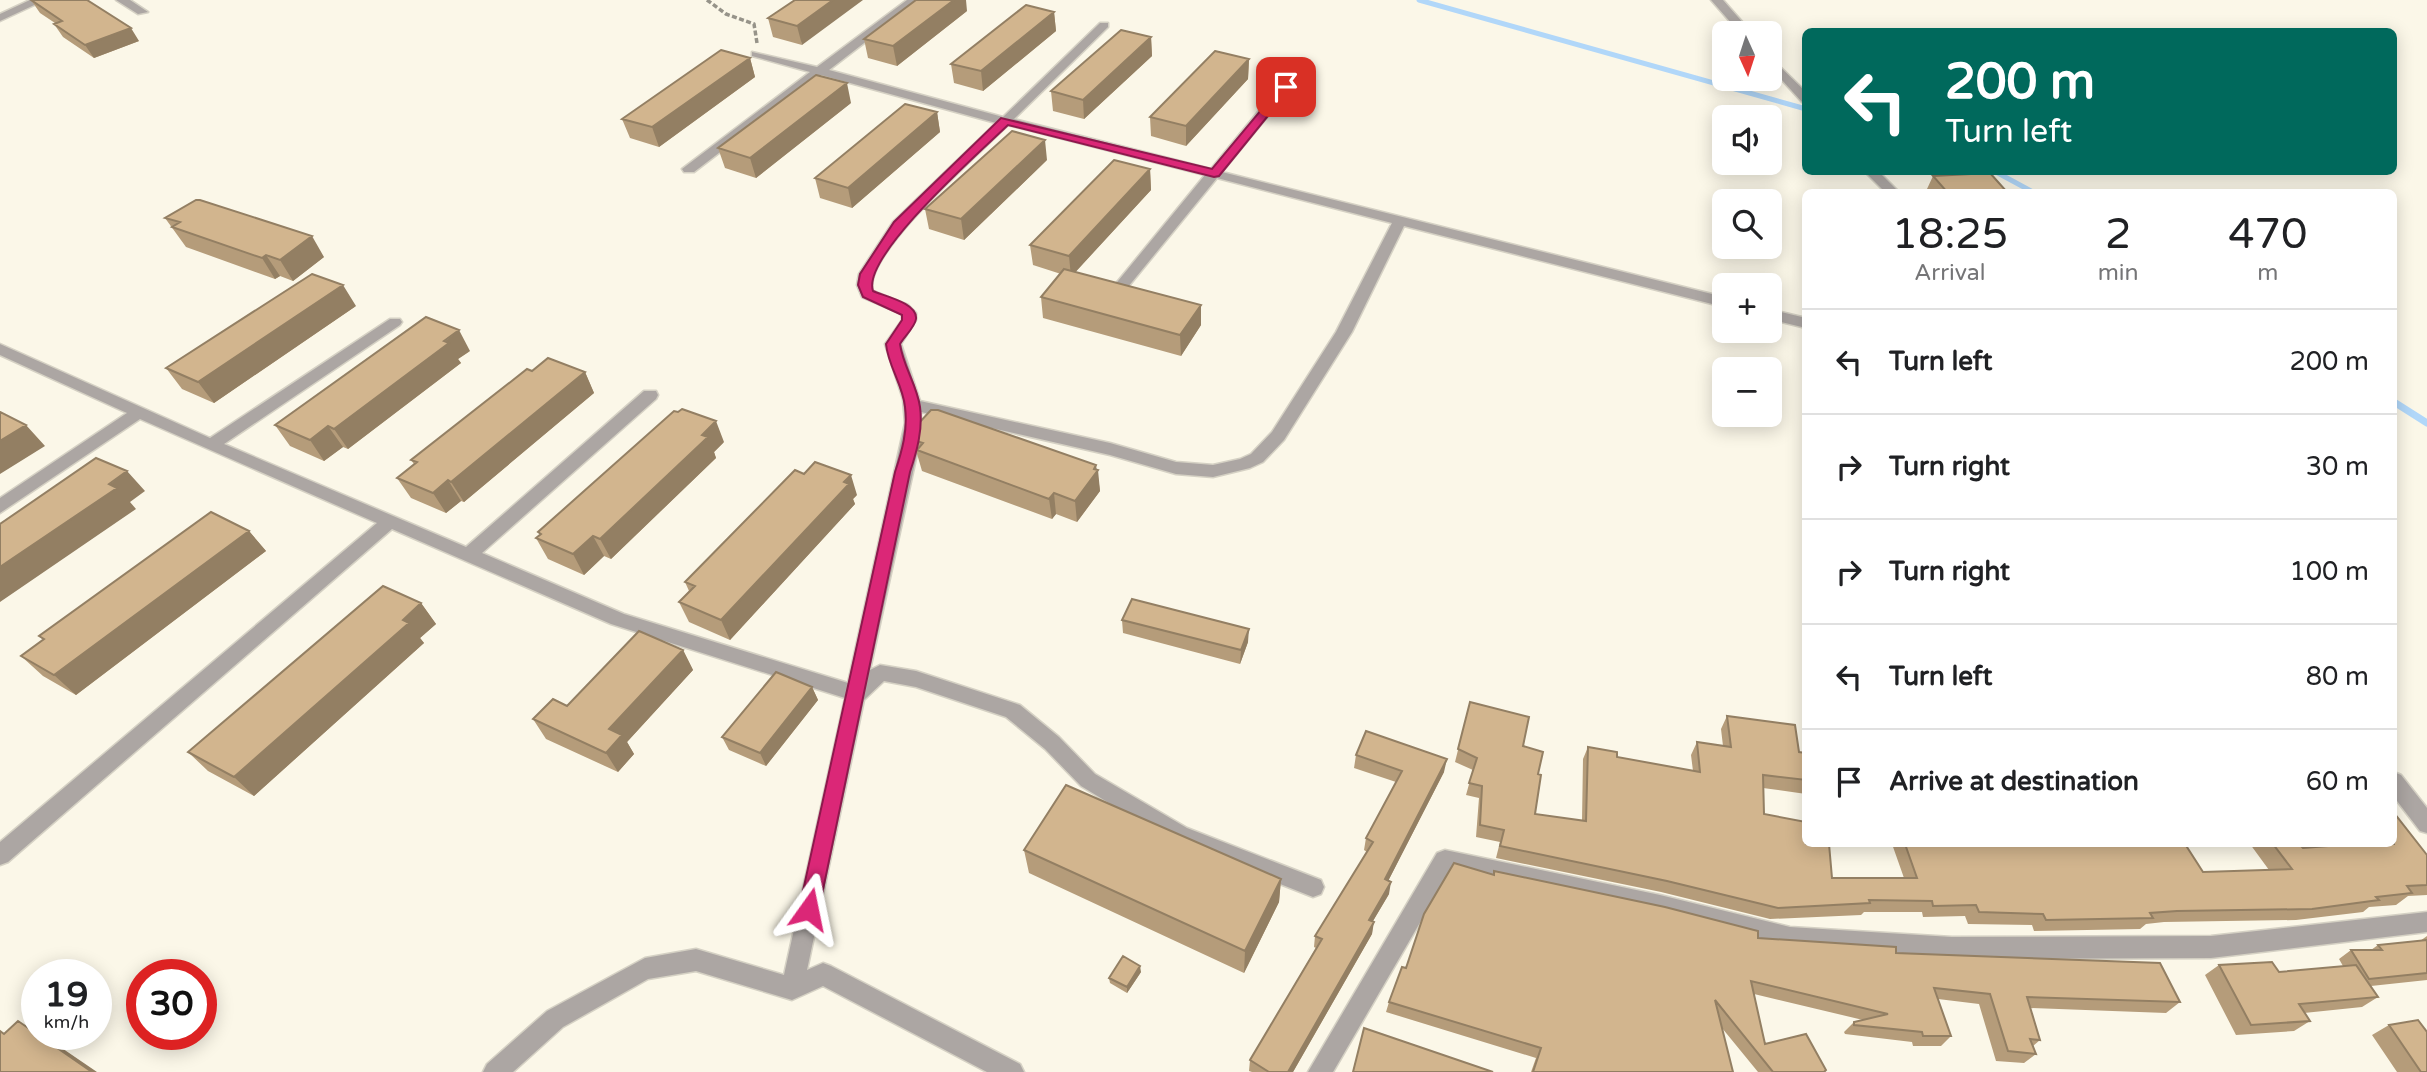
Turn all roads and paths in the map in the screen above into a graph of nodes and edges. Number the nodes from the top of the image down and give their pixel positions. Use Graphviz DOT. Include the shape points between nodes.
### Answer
graph roads {
  1 [pos="39,0"];
  2 [pos="122,0"];
  3 [pos="707,0"];
  4 [pos="914,0"];
  5 [pos="1717,0"];
  6 [pos="142,12"];
  7 [pos="0,18"];
  8 [pos="1735,21"];
  9 [pos="1104,25"];
  10 [pos="756,54"];
  11 [pos="818,71"];
  12 [pos="1782,73"];
  13 [pos="1286,87"];
  14 [pos="1802,95"];
  15 [pos="1005,121"];
  16 [pos="689,169"];
  17 [pos="1214,173"];
  18 [pos="1875,175"];
  19 [pos="1889,189"];
  20 [pos="1400,221"];
  21 [pos="1114,295"];
  22 [pos="1712,299"];
  23 [pos="1782,317"];
  24 [pos="395,322"];
  25 [pos="1802,322"];
  26 [pos="0,349"];
  27 [pos="650,395"];
  28 [pos="913,405"];
  29 [pos="138,413"];
  30 [pos="211,445"];
  31 [pos="0,507"];
  32 [pos="389,522"];
  33 [pos="468,555"];
  34 [pos="856,694"];
  35 [pos="2397,785"];
  36 [pos="2427,824"];
  37 [pos="0,855"];
  38 [pos="1313,887"];
  39 [pos="2427,922"];
  40 [pos="792,989"];
  41 [pos="495,1072"];
  42 [pos="1012,1072"];
  43 [pos="1320,1072"];
  1 -- 7 [label="street"];
  2 -- 6 [label="street"];
  3 -- 10 [label="path" via="726,14 754,24"];
  4 -- 11 [label="street"];
  5 -- 8 [label="street"];
  9 -- 15 [label="street"];
  10 -- 11 [label="street"];
  11 -- 15 [label="street"];
  11 -- 16 [label="street"];
  12 -- 14 [label="street"];
  13 -- 17 [label="street"];
  15 -- 17 [label="street"];
  15 -- 28 [label="street" via="898,225 866,274 867,294 909,313 893,344"];
  17 -- 20 [label="street"];
  17 -- 21 [label="street"];
  18 -- 19 [label="street"];
  20 -- 22 [label="street"];
  20 -- 28 [label="street" via="1344,332 1278,436 1257,458 1244,464 1213,471 1176,468"];
  23 -- 25 [label="street"];
  24 -- 30 [label="street"];
  26 -- 29 [label="street"];
  27 -- 33 [label="street"];
  28 -- 34 [label="street" via="912,443"];
  29 -- 30 [label="street"];
  29 -- 31 [label="street"];
  30 -- 32 [label="street"];
  32 -- 33 [label="street"];
  32 -- 37 [label="street"];
  33 -- 34 [label="street" via="618,619"];
  34 -- 38 [label="street" via="880,673 916,679 1013,711 1088,780 1180,835"];
  34 -- 40 [label="street"];
  35 -- 36 [label="street"];
  39 -- 43 [label="street" via="2211,947 1952,948 1803,939 1445,860"];
  40 -- 41 [label="street" via="696,960 645,969 555,1019"];
  40 -- 42 [label="street" via="823,974"];
}
